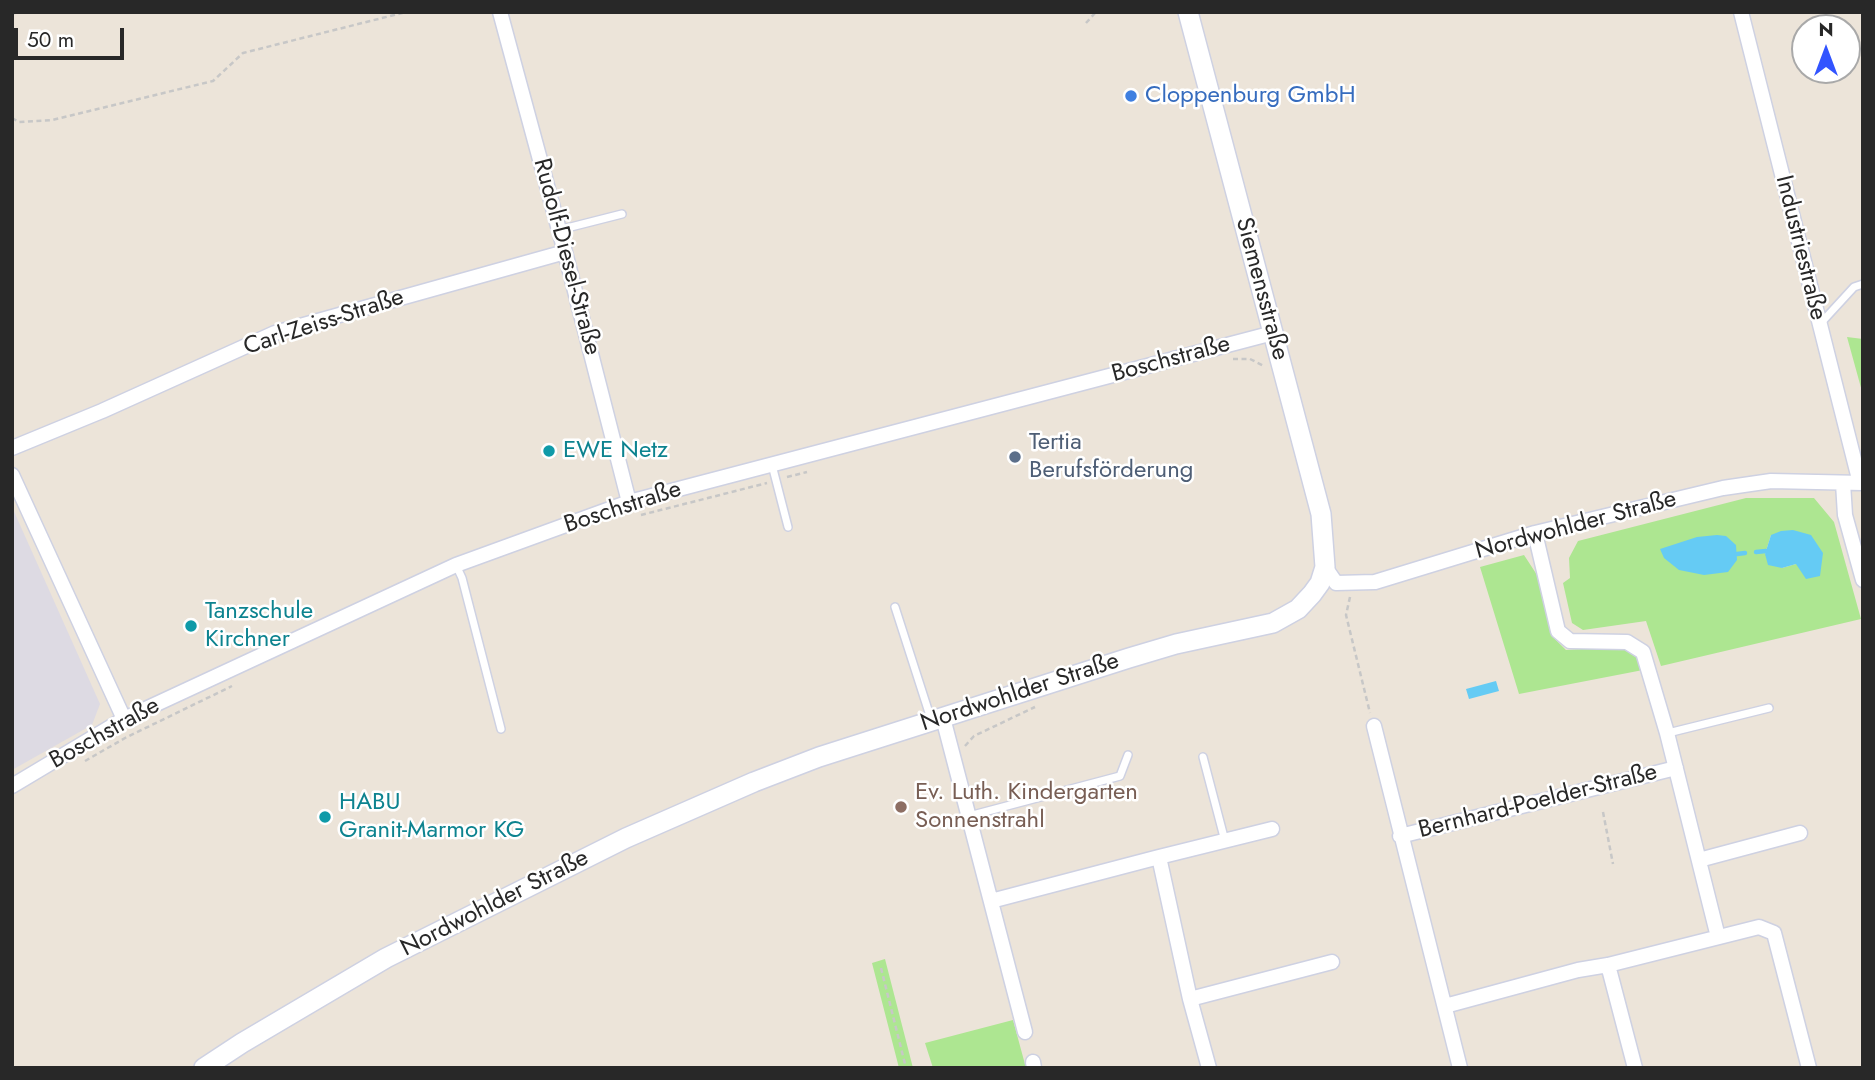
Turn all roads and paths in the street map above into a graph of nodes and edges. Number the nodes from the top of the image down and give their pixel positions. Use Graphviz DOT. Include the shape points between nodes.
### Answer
graph roads {
  1 [pos="18,12"];
  2 [pos="406,12"];
  3 [pos="500,12"];
  4 [pos="1096,12"];
  5 [pos="1188,12"];
  6 [pos="1741,12"];
  7 [pos="12,14"];
  8 [pos="1086,23"];
  9 [pos="12,118"];
  10 [pos="622,214"];
  11 [pos="559,230"];
  12 [pos="565,252"];
  13 [pos="1863,284"];
  14 [pos="1820,324"];
  15 [pos="1273,333"];
  16 [pos="1231,359"];
  17 [pos="1267,367"];
  18 [pos="12,448"];
  19 [pos="772,465"];
  20 [pos="814,470"];
  21 [pos="12,475"];
  22 [pos="776,480"];
  23 [pos="1843,483"];
  24 [pos="1861,483"];
  25 [pos="629,502"];
  26 [pos="631,518"];
  27 [pos="788,527"];
  28 [pos="1535,533"];
  29 [pos="456,565"];
  30 [pos="1325,567"];
  31 [pos="1863,580"];
  32 [pos="1352,584"];
  33 [pos="895,607"];
  34 [pos="238,684"];
  35 [pos="1769,708"];
  36 [pos="124,719"];
  37 [pos="937,719"];
  38 [pos="1374,726"];
  39 [pos="501,729"];
  40 [pos="1667,733"];
  41 [pos="1128,755"];
  42 [pos="1203,757"];
  43 [pos="84,761"];
  44 [pos="1676,768"];
  45 [pos="12,786"];
  46 [pos="1603,812"];
  47 [pos="969,816"];
  48 [pos="1272,829"];
  49 [pos="1800,833"];
  50 [pos="1400,836"];
  51 [pos="1225,841"];
  52 [pos="1159,857"];
  53 [pos="1699,860"];
  54 [pos="1613,864"];
  55 [pos="991,901"];
  56 [pos="1718,937"];
  57 [pos="1332,962"];
  58 [pos="1608,965"];
  59 [pos="881,968"];
  60 [pos="1190,999"];
  61 [pos="1445,1006"];
  62 [pos="1026,1032"];
  63 [pos="204,1068"];
  64 [pos="906,1068"];
  65 [pos="1209,1068"];
  66 [pos="1460,1068"];
  67 [pos="1635,1068"];
  68 [pos="1809,1068"];
  1 -- 7 [label="path"];
  2 -- 9 [label="path" via="243,53 213,81 52,120 19,122"];
  3 -- 11 [label="street, Rudolf-Diesel-Straße"];
  4 -- 8 [label="path"];
  5 -- 15 [label="main road, Siemensstraße"];
  6 -- 14 [label="street, Industriestraße"];
  10 -- 11 [label="lane"];
  11 -- 12 [label="street, Rudolf-Diesel-Straße"];
  12 -- 18 [label="street, Carl-Zeiss-Straße" via="275,333"];
  12 -- 25 [label="street, Rudolf-Diesel-Straße"];
  13 -- 14 [label="lane" via="1854,287"];
  14 -- 24 [label="street, Industriestraße"];
  15 -- 19 [label="street, Boschstraße"];
  15 -- 30 [label="main road, Siemensstraße" via="1321,514"];
  16 -- 17 [label="path" via="1250,359"];
  19 -- 22 [label="lane"];
  19 -- 25 [label="street, Boschstraße"];
  20 -- 22 [label="path"];
  21 -- 36 [label="street"];
  22 -- 26 [label="path"];
  22 -- 27 [label="lane"];
  23 -- 24 [label="street, Nordwohlder Straße"];
  23 -- 28 [label="street, Nordwohlder Straße" via="1771,481 1723,488"];
  23 -- 31 [label="street" via="1845,515"];
  25 -- 29 [label="street, Boschstraße"];
  28 -- 32 [label="street, Nordwohlder Straße" via="1375,582"];
  28 -- 40 [label="street" via="1558,631 1570,641 1628,642 1643,652"];
  29 -- 36 [label="street, Boschstraße"];
  29 -- 39 [label="lane"];
  30 -- 32 [label="street" via="1336,583"];
  30 -- 37 [label="main road, Nordwohlder Straße" via="1312,594 1273,623 1176,644"];
  32 -- 38 [label="path" via="1346,615"];
  33 -- 37 [label="lane"];
  34 -- 43 [label="path"];
  35 -- 40 [label="lane"];
  36 -- 45 [label="street, Boschstraße"];
  37 -- 47 [label="street"];
  37 -- 63 [label="main road, Nordwohlder Straße" via="819,757 626,838 386,958"];
  38 -- 50 [label="street, Bernhard-Poelder-Straße"];
  40 -- 44 [label="street"];
  41 -- 47 [label="lane" via="1120,776"];
  42 -- 51 [label="lane"];
  44 -- 50 [label="street, Bernhard-Poelder-Straße"];
  44 -- 53 [label="street"];
  46 -- 54 [label="path"];
  47 -- 55 [label="street"];
  48 -- 51 [label="street"];
  49 -- 53 [label="street"];
  50 -- 61 [label="street, Bernhard-Poelder-Straße"];
  51 -- 52 [label="street"];
  52 -- 55 [label="street"];
  52 -- 60 [label="street"];
  53 -- 56 [label="street"];
  55 -- 62 [label="street"];
  56 -- 58 [label="street"];
  56 -- 68 [label="street" via="1759,928 1774,933"];
  57 -- 60 [label="street"];
  58 -- 61 [label="street"];
  58 -- 67 [label="street"];
  59 -- 64 [label="path"];
  60 -- 65 [label="street"];
  61 -- 66 [label="street, Bernhard-Poelder-Straße"];
}
